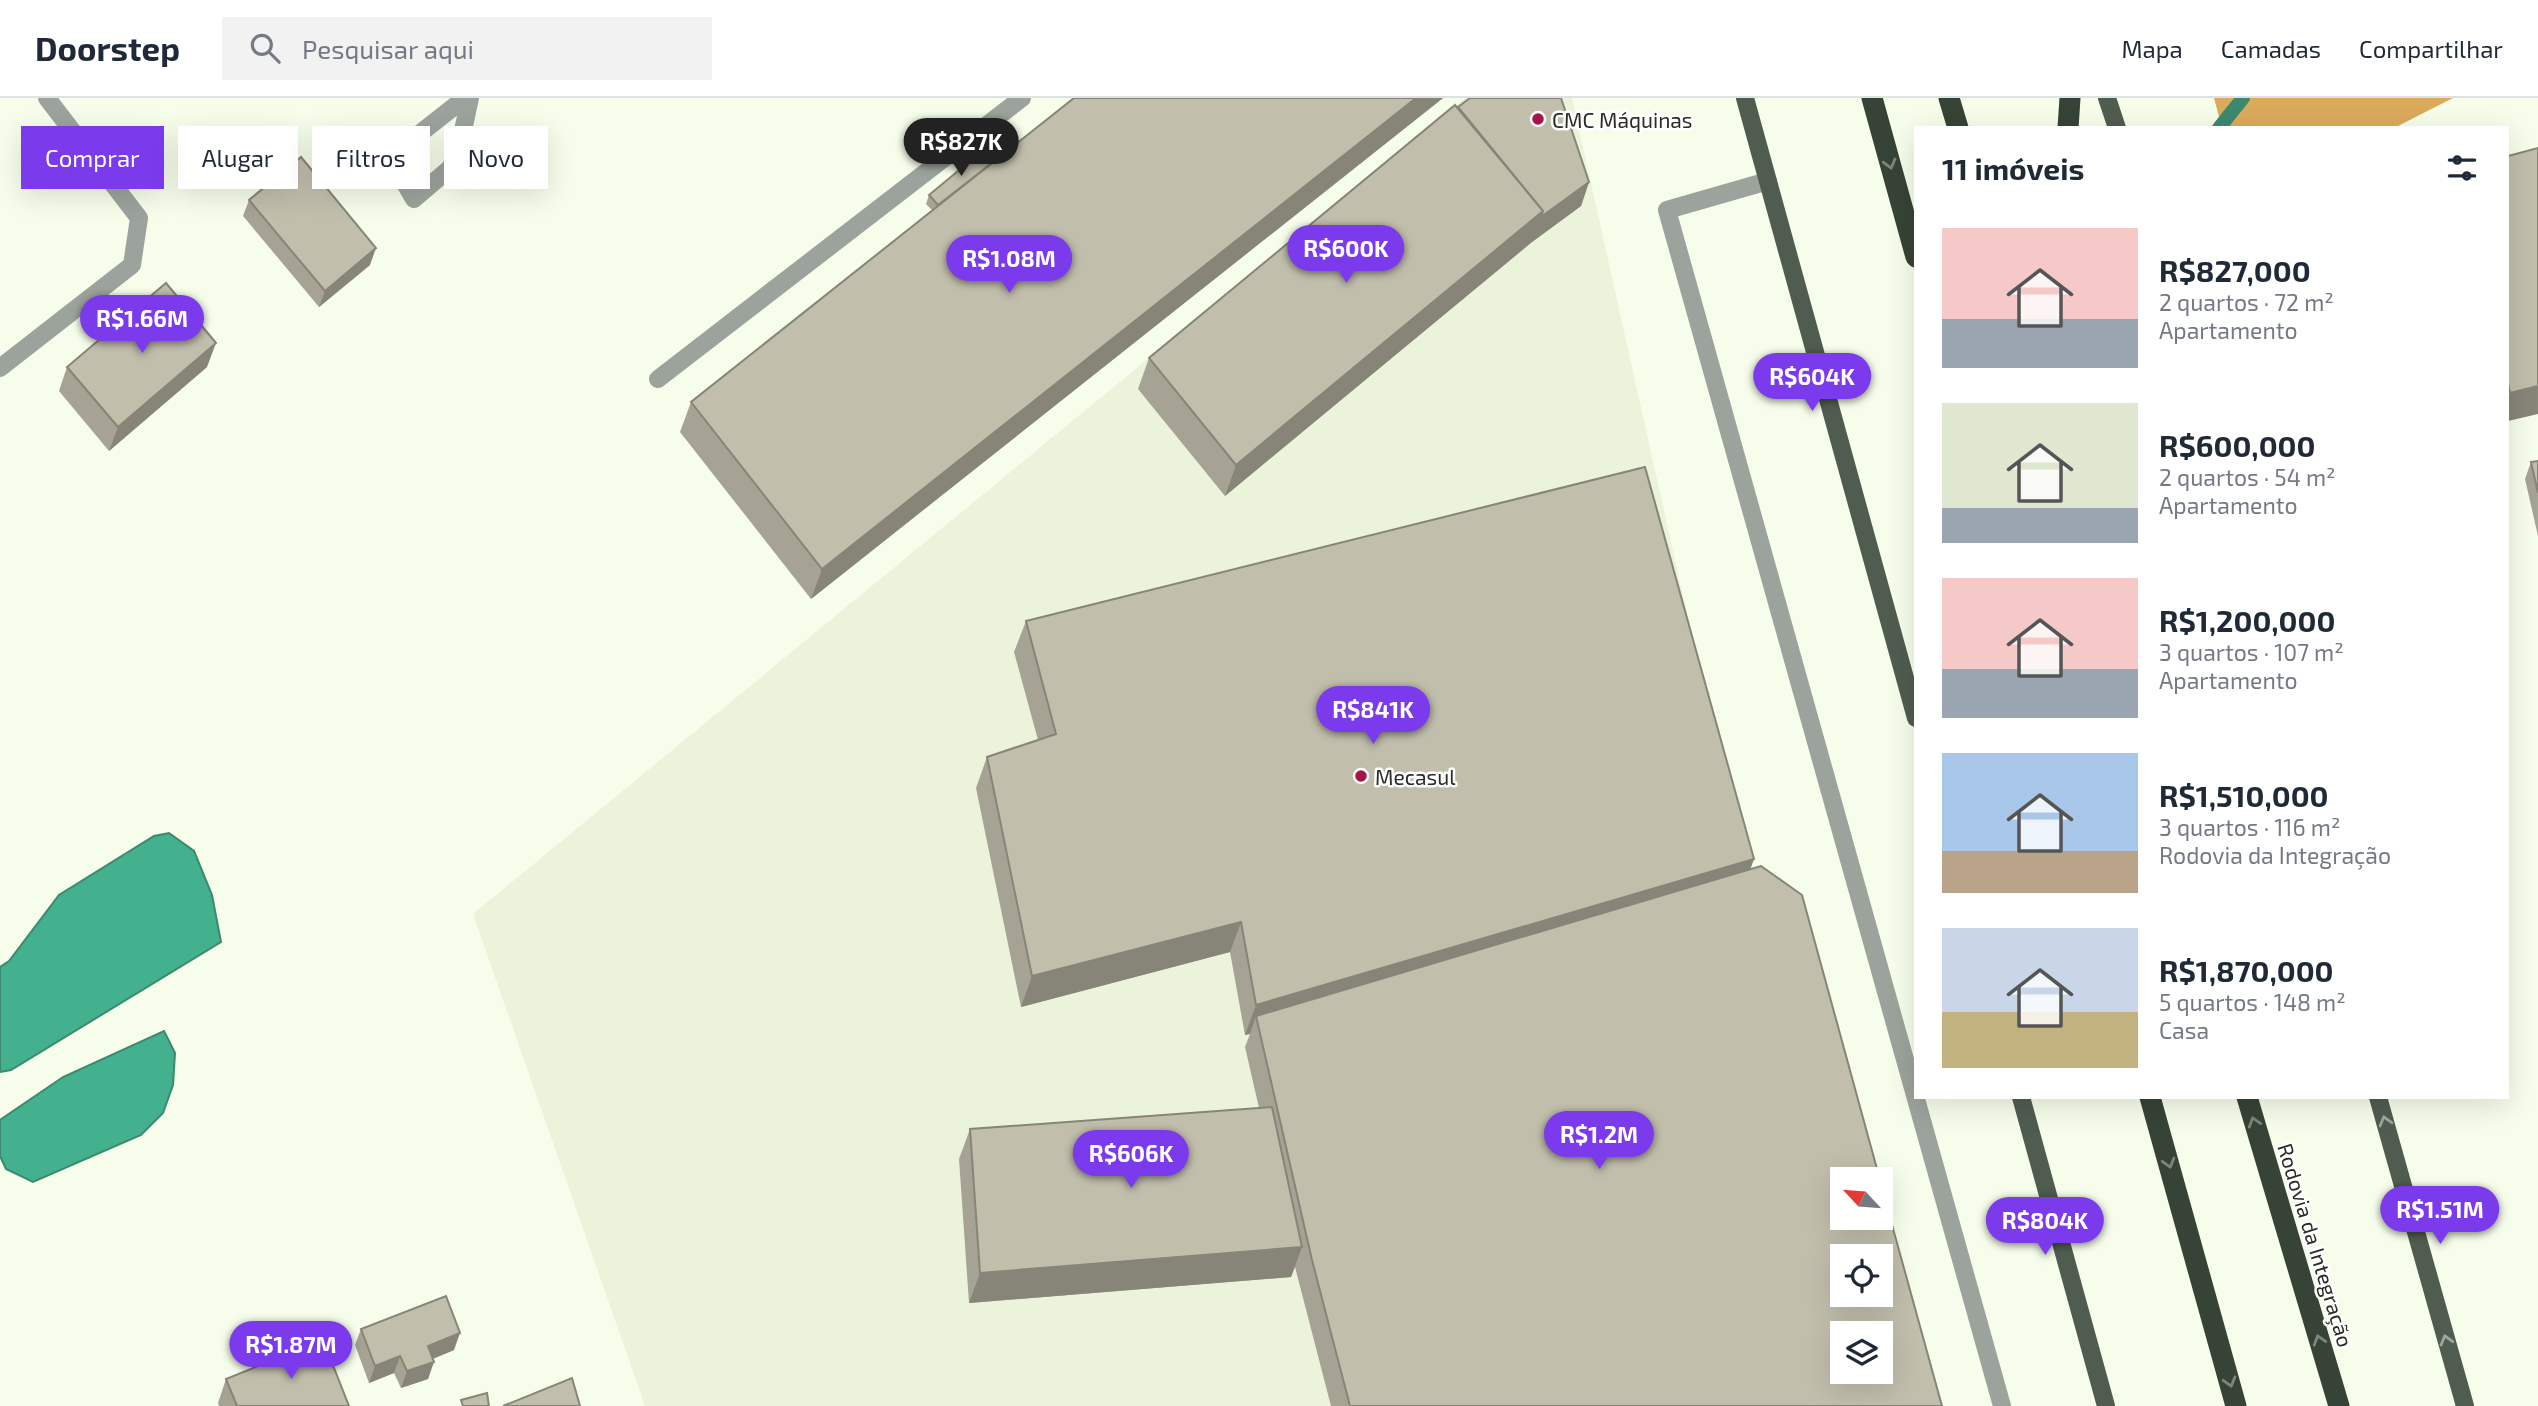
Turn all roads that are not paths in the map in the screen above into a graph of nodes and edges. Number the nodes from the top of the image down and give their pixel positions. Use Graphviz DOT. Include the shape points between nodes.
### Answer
graph roads {
  1 [pos="47,98"];
  2 [pos="465,98"];
  3 [pos="470,98"];
  4 [pos="1022,98"];
  5 [pos="1745,98"];
  6 [pos="1872,98"];
  7 [pos="1949,98"];
  8 [pos="2070,98"];
  9 [pos="2107,98"];
  10 [pos="1957,126"];
  11 [pos="2068,126"];
  12 [pos="2116,126"];
  13 [pos="1768,181"];
  14 [pos="1914,250"];
  15 [pos="0,368"];
  16 [pos="658,379"];
  17 [pos="1914,711"];
  18 [pos="1914,1092"];
  19 [pos="1916,1099"];
  20 [pos="2022,1099"];
  21 [pos="2151,1099"];
  22 [pos="2248,1099"];
  23 [pos="2379,1099"];
  24 [pos="2002,1406"];
  25 [pos="2106,1406"];
  26 [pos="2236,1406"];
  27 [pos="2339,1406"];
  28 [pos="2465,1406"];
  1 -- 15 [label="street" via="139,218 132,265"];
  2 -- 3 [label="street" via="390,158 414,199 456,163"];
  4 -- 16 [label="street"];
  5 -- 13 [label="main road"];
  6 -- 14 [label="highway, one-way"];
  7 -- 10 [label="highway"];
  8 -- 11 [label="highway"];
  9 -- 12 [label="main road"];
  13 -- 17 [label="main road"];
  13 -- 18 [label="street" via="1667,210"];
  19 -- 24 [label="street"];
  20 -- 25 [label="main road"];
  21 -- 26 [label="highway, one-way"];
  27 -- 22 [label="highway, Rodovia da Integração, one-way"];
  28 -- 23 [label="main road, one-way"];
}
